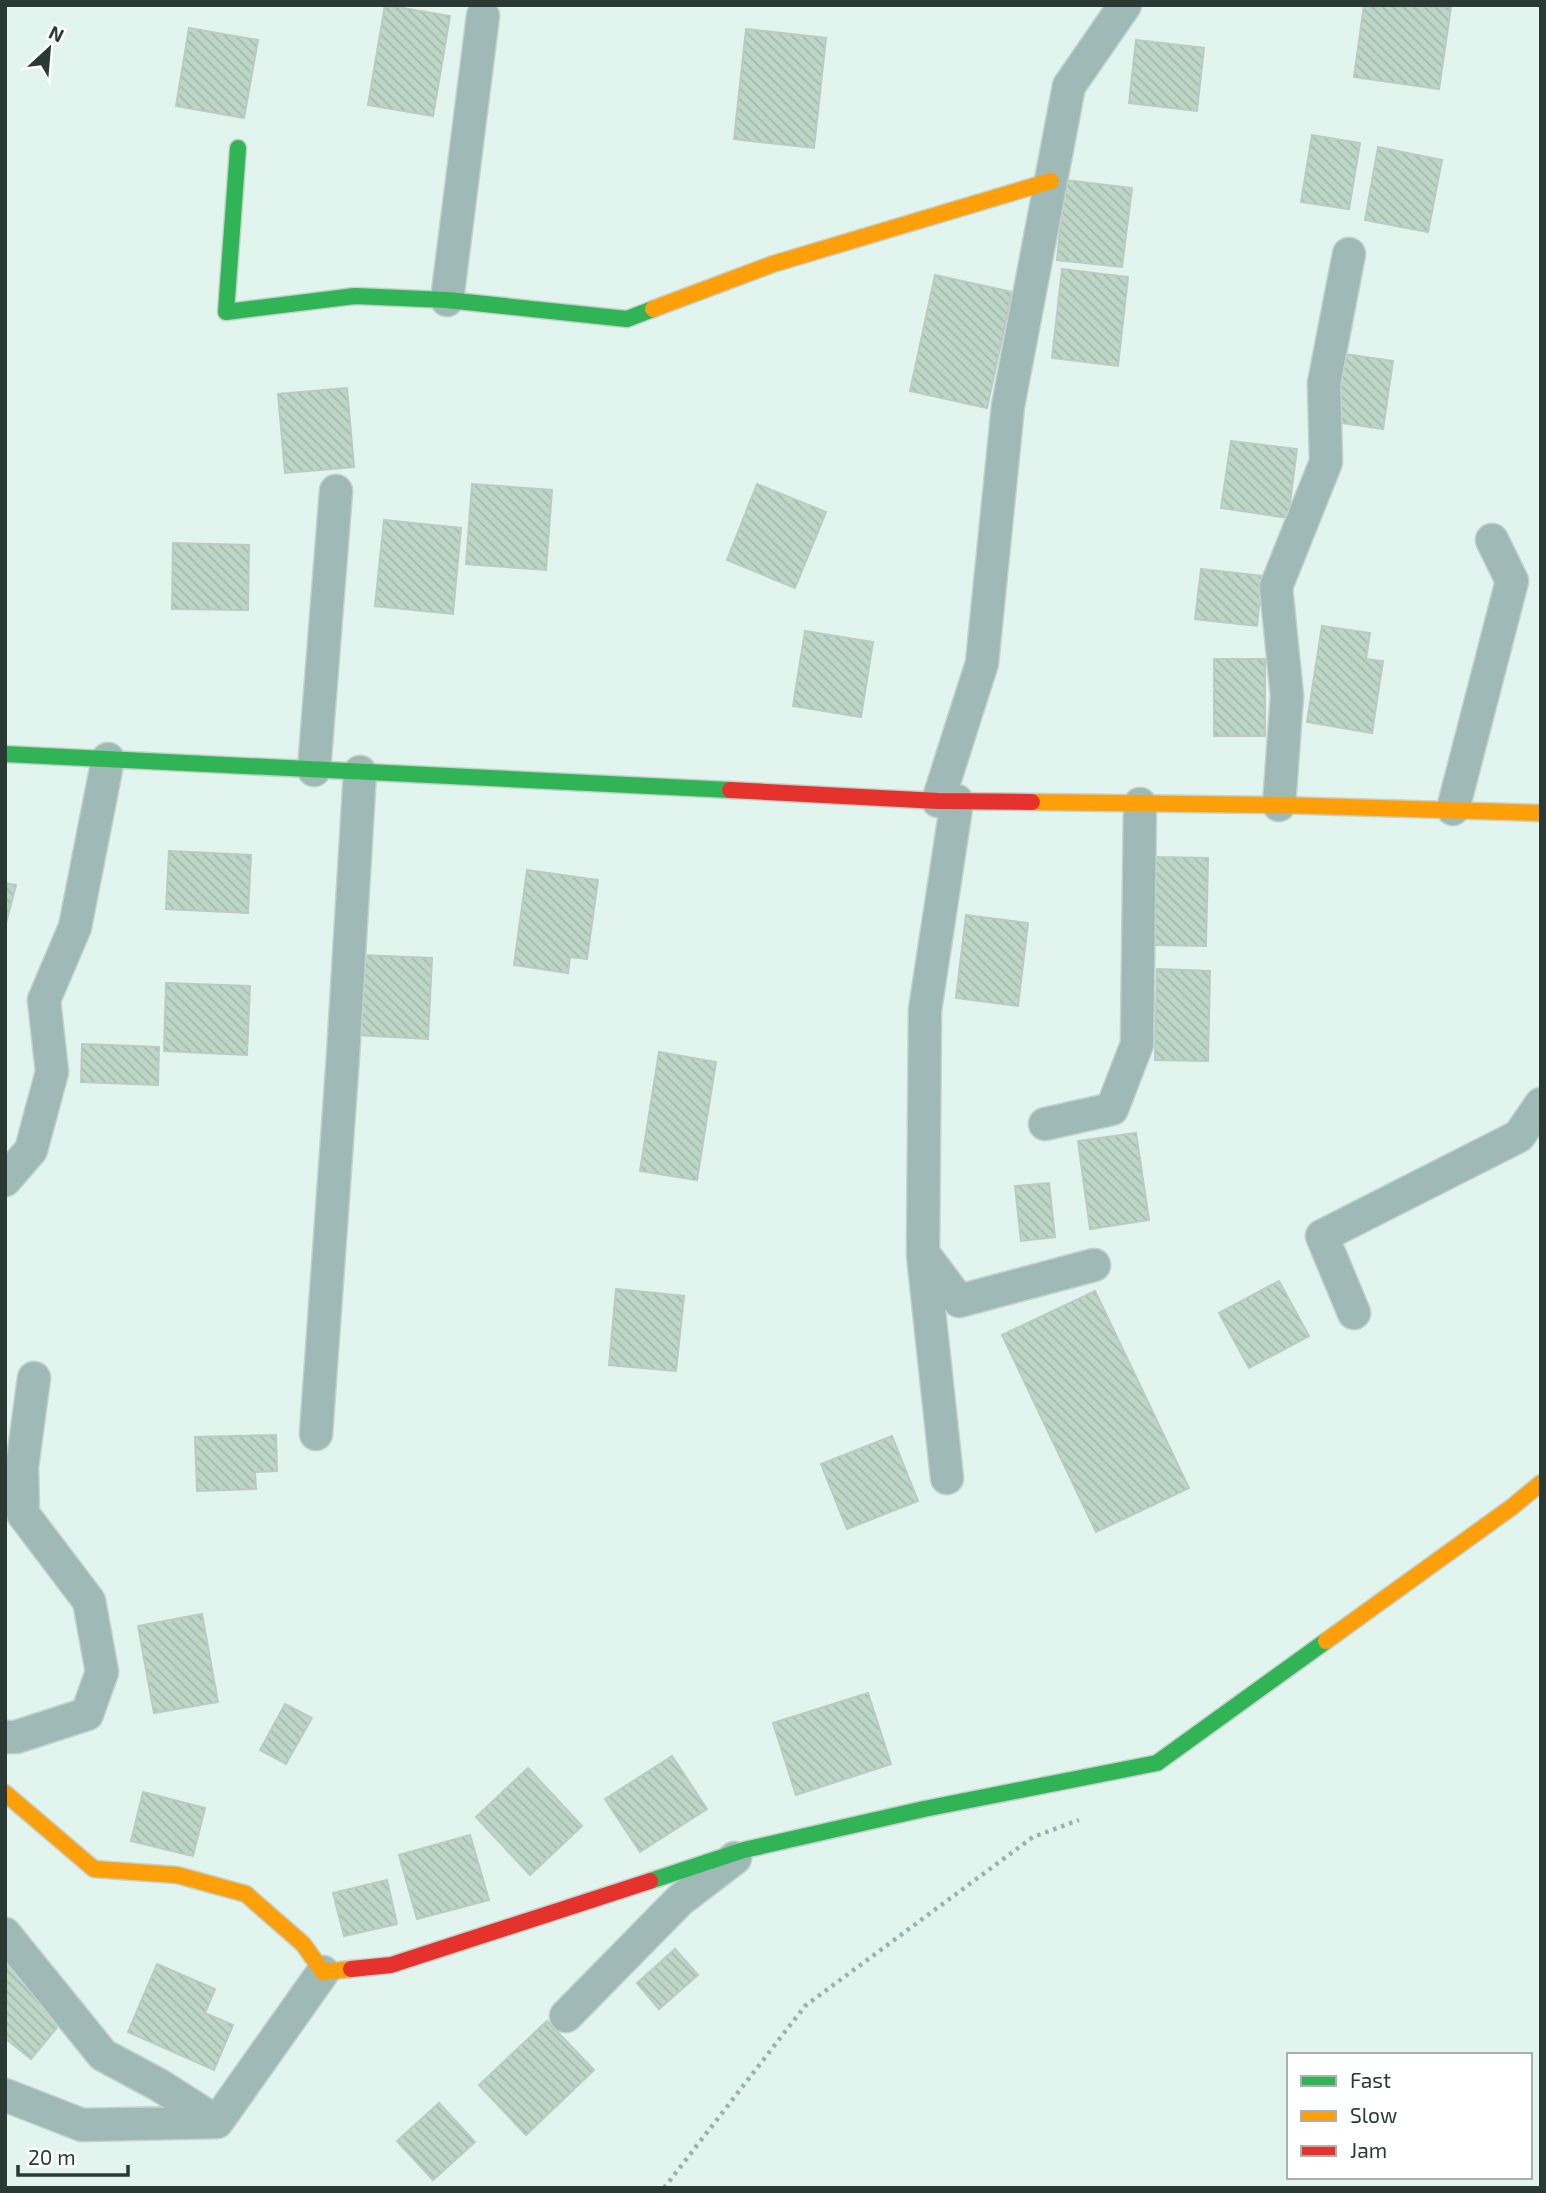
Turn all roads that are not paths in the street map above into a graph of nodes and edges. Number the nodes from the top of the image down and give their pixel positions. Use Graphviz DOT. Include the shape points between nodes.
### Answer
graph roads {
  1 [pos="1125,5"];
  2 [pos="483,16"];
  3 [pos="238,148"];
  4 [pos="1051,181"];
  5 [pos="1349,254"];
  6 [pos="447,300"];
  7 [pos="336,491"];
  8 [pos="1492,540"];
  9 [pos="5,754"];
  10 [pos="108,759"];
  11 [pos="314,770"];
  12 [pos="360,772"];
  13 [pos="948,801"];
  14 [pos="1140,804"];
  15 [pos="1279,805"];
  16 [pos="1453,809"];
  17 [pos="1541,813"];
  18 [pos="1541,1104"];
  19 [pos="1045,1124"];
  20 [pos="5,1180"];
  21 [pos="923,1253"];
  22 [pos="1094,1265"];
  23 [pos="1354,1313"];
  24 [pos="34,1378"];
  25 [pos="316,1434"];
  26 [pos="947,1478"];
  27 [pos="1541,1483"];
  28 [pos="1526,1505"];
  29 [pos="5,1737"];
  30 [pos="5,1793"];
  31 [pos="744,1850"];
  32 [pos="5,1934"];
  33 [pos="323,1972"];
  34 [pos="566,2016"];
  35 [pos="5,2095"];
  36 [pos="216,2122"];
  1 -- 4 [label="street" via="1069,86"];
  2 -- 6 [label="street"];
  3 -- 6 [label="street" via="226,312 355,296"];
  4 -- 6 [label="street" via="773,264 627,319"];
  4 -- 13 [label="street" via="1008,406 982,663"];
  5 -- 15 [label="street" via="1324,383 1325,462 1276,587 1287,696"];
  7 -- 11 [label="street"];
  8 -- 16 [label="street" via="1512,581"];
  9 -- 10 [label="street"];
  10 -- 11 [label="street"];
  10 -- 20 [label="street" via="75,928 44,1000 52,1072 32,1150"];
  11 -- 12 [label="street"];
  12 -- 13 [label="street"];
  12 -- 25 [label="street"];
  13 -- 14 [label="street"];
  13 -- 21 [label="street" via="925,1010"];
  14 -- 15 [label="street"];
  14 -- 19 [label="street" via="1136,1044 1112,1110"];
  15 -- 16 [label="street"];
  16 -- 17 [label="street"];
  18 -- 23 [label="street" via="1519,1136 1322,1236"];
  21 -- 22 [label="street" via="959,1301"];
  21 -- 26 [label="street"];
  24 -- 29 [label="street" via="22,1466 23,1514 89,1601 102,1672 87,1714"];
  27 -- 28 [label="street"];
  28 -- 31 [label="street" via="1157,1763"];
  30 -- 33 [label="street" via="94,1869 177,1875 246,1894 303,1944"];
  31 -- 33 [label="street" via="391,1965"];
  31 -- 34 [label="street" via="680,1900"];
  32 -- 36 [label="street" via="103,2055"];
  33 -- 36 [label="street"];
  35 -- 36 [label="street" via="82,2125"];
}
